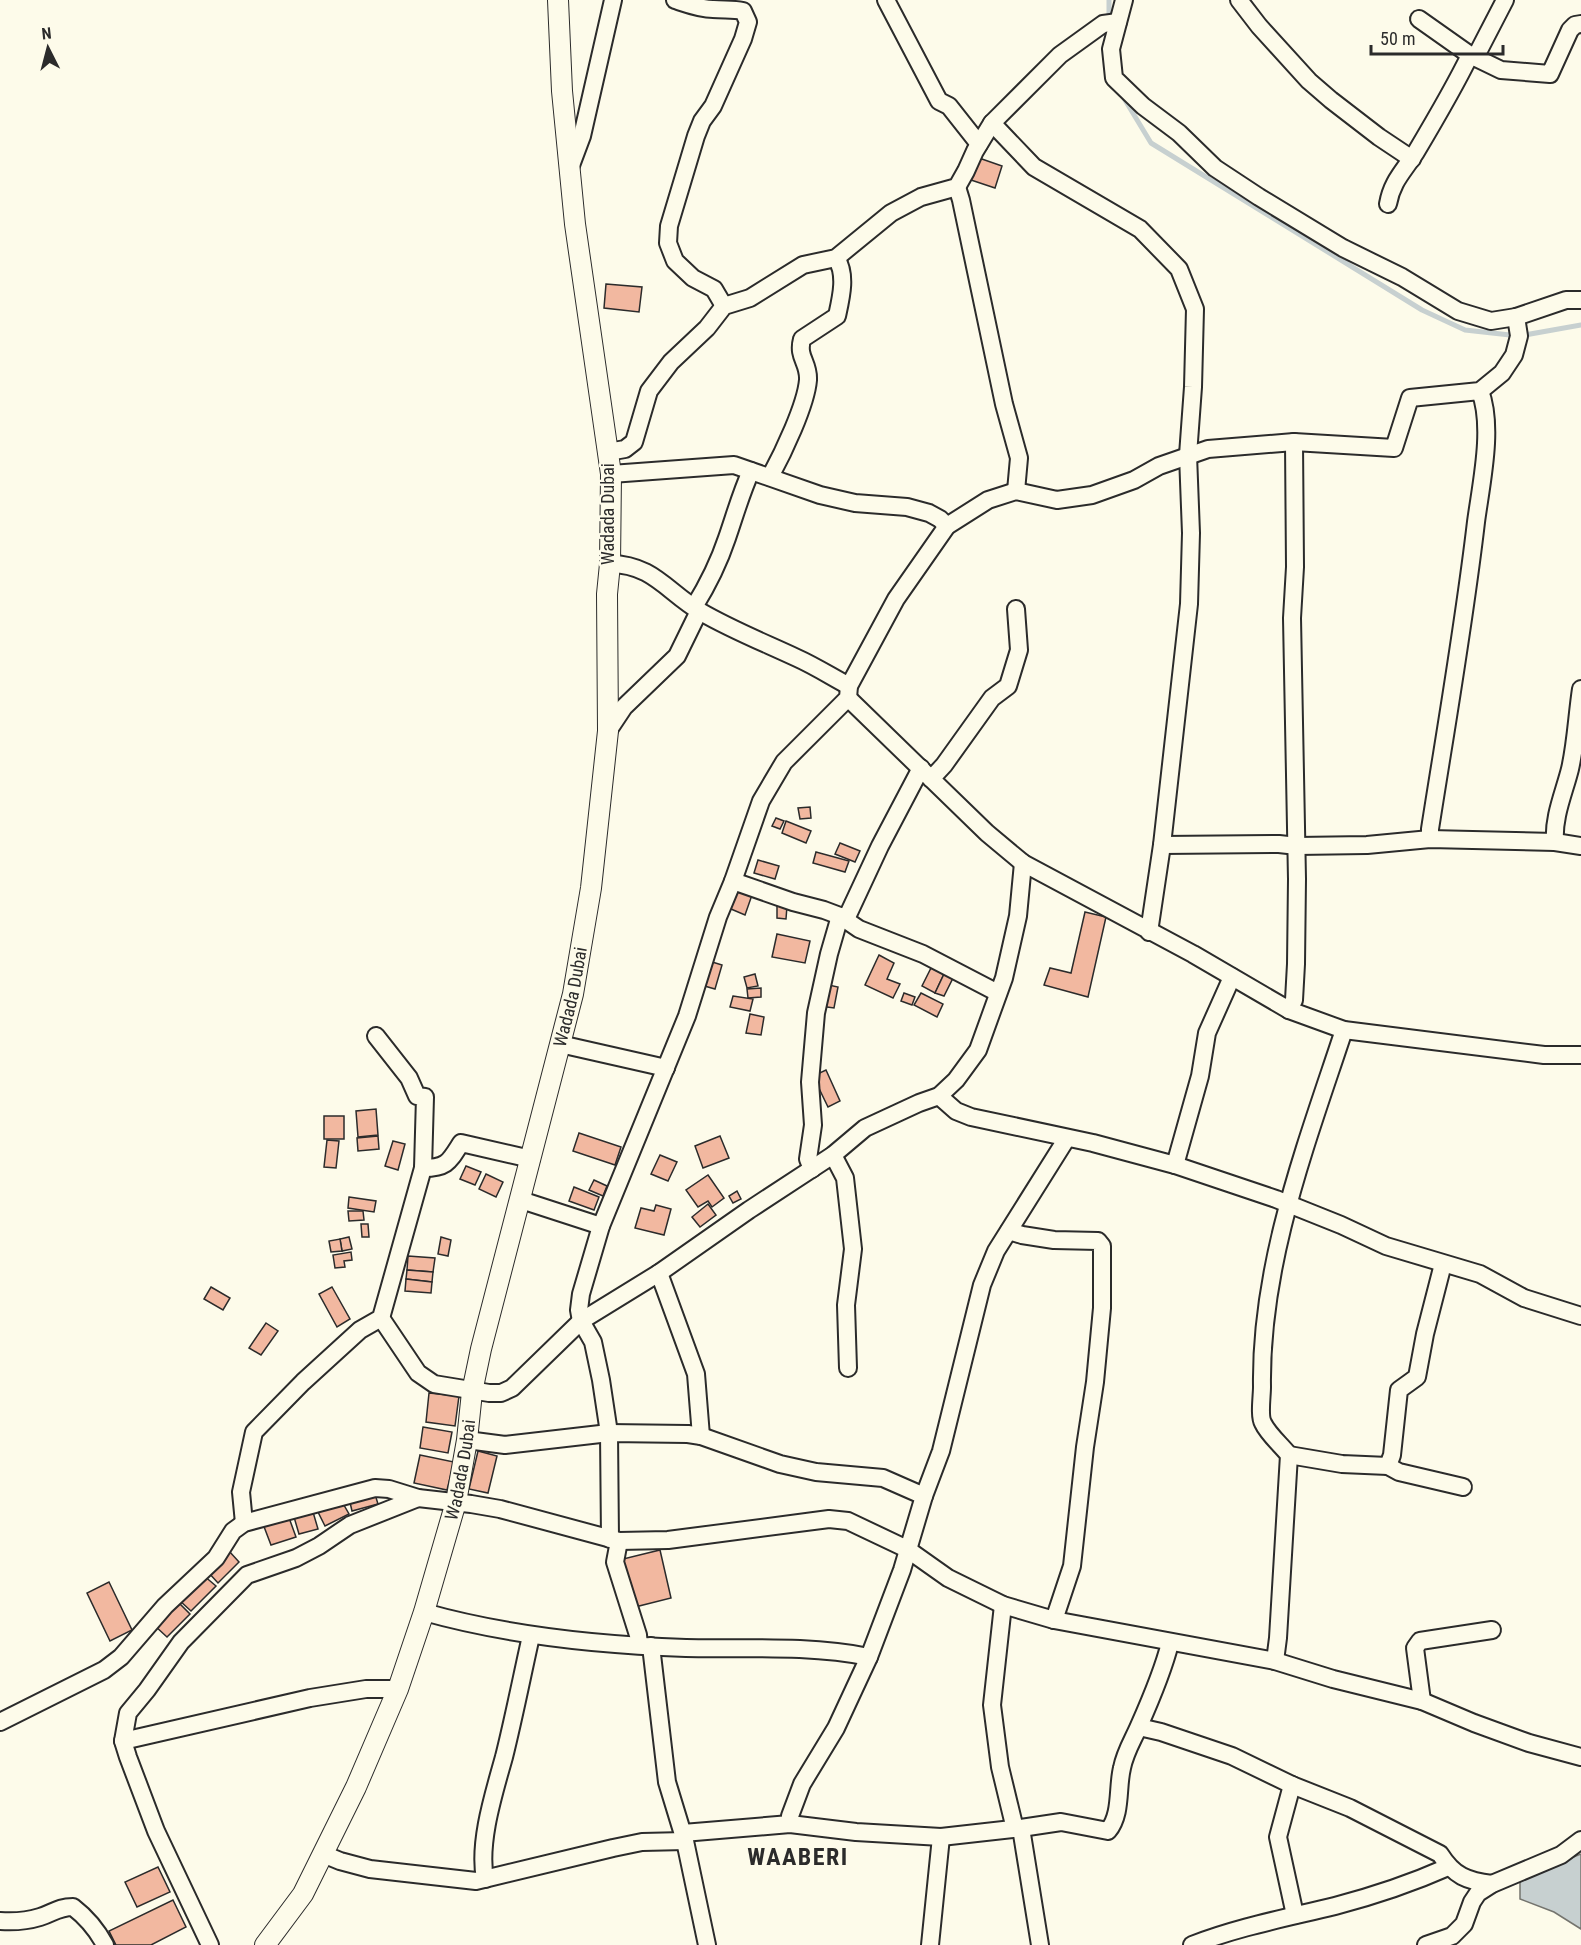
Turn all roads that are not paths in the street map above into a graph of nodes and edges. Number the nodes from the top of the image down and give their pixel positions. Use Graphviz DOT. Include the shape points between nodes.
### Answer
graph roads {
  1 [pos="558,0"];
  2 [pos="613,0"];
  3 [pos="675,0"];
  4 [pos="886,0"];
  5 [pos="1124,0"];
  6 [pos="1239,0"];
  7 [pos="1505,0"];
  8 [pos="1419,19"];
  9 [pos="1118,21"];
  10 [pos="1581,24"];
  11 [pos="1473,56"];
  12 [pos="992,123"];
  13 [pos="979,144"];
  14 [pos="1412,159"];
  15 [pos="570,169"];
  16 [pos="957,187"];
  17 [pos="1388,204"];
  18 [pos="836,258"];
  19 [pos="1581,300"];
  20 [pos="724,306"];
  21 [pos="1516,317"];
  22 [pos="1480,391"];
  23 [pos="1294,441"];
  24 [pos="608,452"];
  25 [pos="1188,455"];
  26 [pos="751,471"];
  27 [pos="611,474"];
  28 [pos="771,477"];
  29 [pos="1016,491"];
  30 [pos="947,526"];
  31 [pos="610,564"];
  32 [pos="696,609"];
  33 [pos="1016,609"];
  34 [pos="1581,689"];
  35 [pos="849,692"];
  36 [pos="608,731"];
  37 [pos="926,774"];
  38 [pos="1430,839"];
  39 [pos="1555,842"];
  40 [pos="1162,845"];
  41 [pos="1297,846"];
  42 [pos="1581,846"];
  43 [pos="1023,863"];
  44 [pos="733,881"];
  45 [pos="843,918"];
  46 [pos="1149,932"];
  47 [pos="1232,977"];
  48 [pos="998,993"];
  49 [pos="1289,1010"];
  50 [pos="1344,1030"];
  51 [pos="376,1036"];
  52 [pos="560,1044"];
  53 [pos="1581,1055"];
  54 [pos="666,1068"];
  55 [pos="939,1096"];
  56 [pos="1066,1138"];
  57 [pos="833,1155"];
  58 [pos="531,1159"];
  59 [pos="1174,1165"];
  60 [pos="423,1168"];
  61 [pos="812,1169"];
  62 [pos="521,1200"];
  63 [pos="1288,1204"];
  64 [pos="601,1226"];
  65 [pos="1009,1231"];
  66 [pos="1443,1264"];
  67 [pos="659,1273"];
  68 [pos="1581,1316"];
  69 [pos="381,1318"];
  70 [pos="580,1321"];
  71 [pos="848,1368"];
  72 [pos="472,1392"];
  73 [pos="609,1433"];
  74 [pos="701,1436"];
  75 [pos="467,1440"];
  76 [pos="1288,1455"];
  77 [pos="1388,1466"];
  78 [pos="1463,1486"];
  79 [pos="924,1496"];
  80 [pos="418,1498"];
  81 [pos="456,1502"];
  82 [pos="244,1522"];
  83 [pos="614,1540"];
  84 [pos="907,1549"];
  85 [pos="1003,1605"];
  86 [pos="424,1612"];
  87 [pos="1054,1620"];
  88 [pos="1492,1630"];
  89 [pos="531,1635"];
  90 [pos="1170,1643"];
  91 [pos="645,1645"];
  92 [pos="869,1657"];
  93 [pos="1275,1661"];
  94 [pos="398,1689"];
  95 [pos="1422,1701"];
  96 [pos="0,1722"];
  97 [pos="1139,1727"];
  98 [pos="123,1741"];
  99 [pos="1581,1757"];
  100 [pos="1292,1785"];
  101 [pos="790,1824"];
  102 [pos="1018,1829"];
  103 [pos="684,1837"];
  104 [pos="941,1838"];
  105 [pos="1581,1840"];
  106 [pos="323,1854"];
  107 [pos="1448,1867"];
  108 [pos="485,1879"];
  109 [pos="1492,1884"];
  110 [pos="1295,1915"];
  111 [pos="0,1920"];
  112 [pos="105,1945"];
  113 [pos="210,1945"];
  114 [pos="265,1945"];
  115 [pos="707,1945"];
  116 [pos="930,1945"];
  117 [pos="1040,1945"];
  118 [pos="1192,1945"];
  119 [pos="1426,1945"];
  1 -- 15 [label="street, Wadada Dubai"];
  2 -- 15 [label="street" via="582,136"];
  3 -- 20 [label="street" via="743,11 748,22 713,106 696,136 669,226 668,243 675,261 693,279 714,289"];
  4 -- 13 [label="street" via="939,101 949,106"];
  5 -- 9 [label="street"];
  6 -- 14 [label="street" via="1309,81"];
  7 -- 11 [label="street"];
  8 -- 11 [label="street"];
  9 -- 12 [label="street" via="1103,24 1060,55"];
  9 -- 21 [label="street" via="1111,49 1114,78 1215,168 1342,248 1402,277 1458,311 1491,321"];
  10 -- 11 [label="street" via="1570,30 1550,74 1501,70"];
  11 -- 14 [label="street"];
  12 -- 13 [label="street"];
  12 -- 25 [label="street" via="1034,167 1140,229 1179,269 1195,309"];
  13 -- 16 [label="street"];
  14 -- 17 [label="street" via="1390,188"];
  15 -- 24 [label="street, Wadada Dubai"];
  16 -- 18 [label="street" via="921,197 891,213"];
  16 -- 29 [label="street" via="1019,458"];
  18 -- 20 [label="street" via="803,265 750,298"];
  18 -- 28 [label="street" via="842,279 837,316 802,339 799,350 808,371 806,397"];
  19 -- 21 [label="street" via="1566,300"];
  20 -- 24 [label="street" via="649,391 634,442 625,449"];
  21 -- 22 [label="street" via="1519,336 1514,355"];
  22 -- 23 [label="street" via="1410,398 1394,448"];
  22 -- 38 [label="street" via="1485,404 1485,450"];
  23 -- 25 [label="street" via="1208,449"];
  23 -- 41 [label="street" via="1292,618"];
  24 -- 27 [label="street, Wadada Dubai"];
  25 -- 29 [label="street" via="1092,495 1057,500"];
  25 -- 40 [label="street" via="1189,604"];
  26 -- 27 [label="street" via="734,465"];
  26 -- 28 [label="street"];
  26 -- 32 [label="street" via="727,540"];
  27 -- 31 [label="street, Wadada Dubai"];
  28 -- 30 [label="street" via="855,503 908,507 929,513"];
  29 -- 30 [label="street" via="988,501"];
  30 -- 35 [label="street" via="896,599"];
  31 -- 32 [label="street" via="622,564 652,575"];
  31 -- 36 [label="street, Wadada Dubai" via="606,613"];
  32 -- 35 [label="street" via="799,659"];
  32 -- 36 [label="street" via="677,656 624,707"];
  33 -- 37 [label="street" via="1019,650 1008,686 992,698 944,765"];
  34 -- 39 [label="street"];
  35 -- 37 [label="street"];
  35 -- 44 [label="street" via="784,762 761,801"];
  36 -- 52 [label="street, Wadada Dubai" via="591,888 573,994"];
  37 -- 43 [label="street"];
  37 -- 45 [label="street" via="880,846"];
  38 -- 39 [label="street"];
  38 -- 41 [label="street"];
  39 -- 42 [label="street"];
  40 -- 41 [label="street"];
  40 -- 46 [label="street"];
  41 -- 49 [label="street" via="1296,964 1294,1000"];
  43 -- 46 [label="street"];
  43 -- 48 [label="street" via="1018,916"];
  44 -- 45 [label="street"];
  44 -- 54 [label="street"];
  45 -- 48 [label="street"];
  45 -- 61 [label="street" via="829,954 816,1013 810,1082 813,1125 808,1159"];
  46 -- 47 [label="street"];
  47 -- 49 [label="street"];
  47 -- 59 [label="street" via="1207,1034 1200,1076"];
  48 -- 55 [label="street" via="978,1050"];
  49 -- 50 [label="street"];
  50 -- 53 [label="street" via="1544,1055"];
  50 -- 63 [label="street"];
  51 -- 60 [label="street" via="409,1078 417,1096 425,1097"];
  52 -- 54 [label="street"];
  52 -- 58 [label="street, Wadada Dubai"];
  54 -- 64 [label="street"];
  55 -- 56 [label="street" via="956,1111 971,1117"];
  55 -- 57 [label="street" via="865,1128"];
  56 -- 59 [label="street"];
  56 -- 65 [label="street"];
  57 -- 61 [label="street"];
  57 -- 71 [label="street" via="845,1178 853,1249 846,1305"];
  58 -- 60 [label="street" via="461,1143 439,1168"];
  58 -- 62 [label="street, Wadada Dubai"];
  59 -- 63 [label="street"];
  60 -- 69 [label="street"];
  61 -- 67 [label="street"];
  62 -- 64 [label="street"];
  62 -- 72 [label="street, Wadada Dubai"];
  63 -- 66 [label="street" via="1386,1246"];
  63 -- 76 [label="street" via="1272,1275 1261,1362 1262,1422"];
  64 -- 70 [label="street" via="581,1294"];
  65 -- 79 [label="street" via="982,1285 941,1451"];
  65 -- 87 [label="street" via="1054,1240 1098,1241 1102,1246 1102,1308 1072,1566"];
  66 -- 68 [label="street" via="1480,1274 1524,1298"];
  66 -- 77 [label="street" via="1417,1377 1399,1390"];
  67 -- 70 [label="street"];
  67 -- 74 [label="street" via="696,1374"];
  69 -- 72 [label="street" via="418,1373 434,1384"];
  69 -- 82 [label="street" via="360,1330 254,1432 241,1492"];
  70 -- 72 [label="street" via="512,1388 501,1393"];
  70 -- 73 [label="street" via="593,1342"];
  72 -- 75 [label="street, Wadada Dubai"];
  73 -- 74 [label="street"];
  73 -- 75 [label="street" via="505,1445"];
  73 -- 83 [label="street"];
  74 -- 79 [label="street" via="780,1464 816,1472 883,1478"];
  75 -- 81 [label="street, Wadada Dubai"];
  76 -- 77 [label="street" via="1342,1464"];
  76 -- 93 [label="street"];
  77 -- 78 [label="street" via="1420,1478"];
  79 -- 84 [label="street"];
  80 -- 81 [label="street"];
  80 -- 82 [label="street" via="375,1488"];
  80 -- 98 [label="street" via="350,1526 296,1558 247,1575 181,1642 128,1713"];
  81 -- 83 [label="street" via="500,1509"];
  81 -- 86 [label="street, Wadada Dubai"];
  82 -- 96 [label="street" via="232,1531 216,1558 165,1606 121,1657 104,1670"];
  83 -- 84 [label="street" via="668,1540 829,1519 848,1521"];
  83 -- 91 [label="street" via="615,1562 638,1635"];
  84 -- 85 [label="street" via="948,1578"];
  84 -- 92 [label="street"];
  85 -- 87 [label="street"];
  85 -- 102 [label="street" via="992,1705 1000,1767"];
  86 -- 89 [label="street"];
  86 -- 94 [label="street, Wadada Dubai"];
  87 -- 90 [label="street"];
  88 -- 95 [label="street" via="1420,1641 1415,1648"];
  89 -- 91 [label="street"];
  89 -- 108 [label="street" via="493,1793 484,1846"];
  90 -- 93 [label="street"];
  90 -- 97 [label="street"];
  91 -- 92 [label="street" via="797,1649"];
  91 -- 103 [label="street" via="667,1782"];
  92 -- 101 [label="street" via="836,1728 802,1784"];
  93 -- 95 [label="street"];
  94 -- 98 [label="street" via="366,1689 310,1698"];
  94 -- 106 [label="street, Wadada Dubai"];
  95 -- 99 [label="street" via="1529,1743"];
  97 -- 100 [label="street" via="1232,1756"];
  97 -- 102 [label="street" via="1128,1746 1113,1824 1108,1830 1061,1822"];
  98 -- 113 [label="street" via="156,1831"];
  100 -- 107 [label="street" via="1421,1843 1440,1854"];
  100 -- 110 [label="street" via="1278,1837"];
  101 -- 103 [label="street"];
  101 -- 104 [label="street"];
  102 -- 104 [label="street"];
  102 -- 117 [label="street"];
  103 -- 108 [label="street" via="613,1848"];
  103 -- 115 [label="street"];
  104 -- 116 [label="street"];
  105 -- 109 [label="street" via="1561,1855"];
  106 -- 108 [label="street" via="370,1869"];
  106 -- 114 [label="street, Wadada Dubai" via="303,1894"];
  107 -- 109 [label="street" via="1462,1877"];
  107 -- 110 [label="street" via="1373,1894"];
  109 -- 119 [label="street" via="1472,1902 1464,1924 1452,1936"];
  110 -- 118 [label="street"];
  111 -- 112 [label="street" via="16,1922 40,1917 60,1907 73,1907 83,1914"];
}
